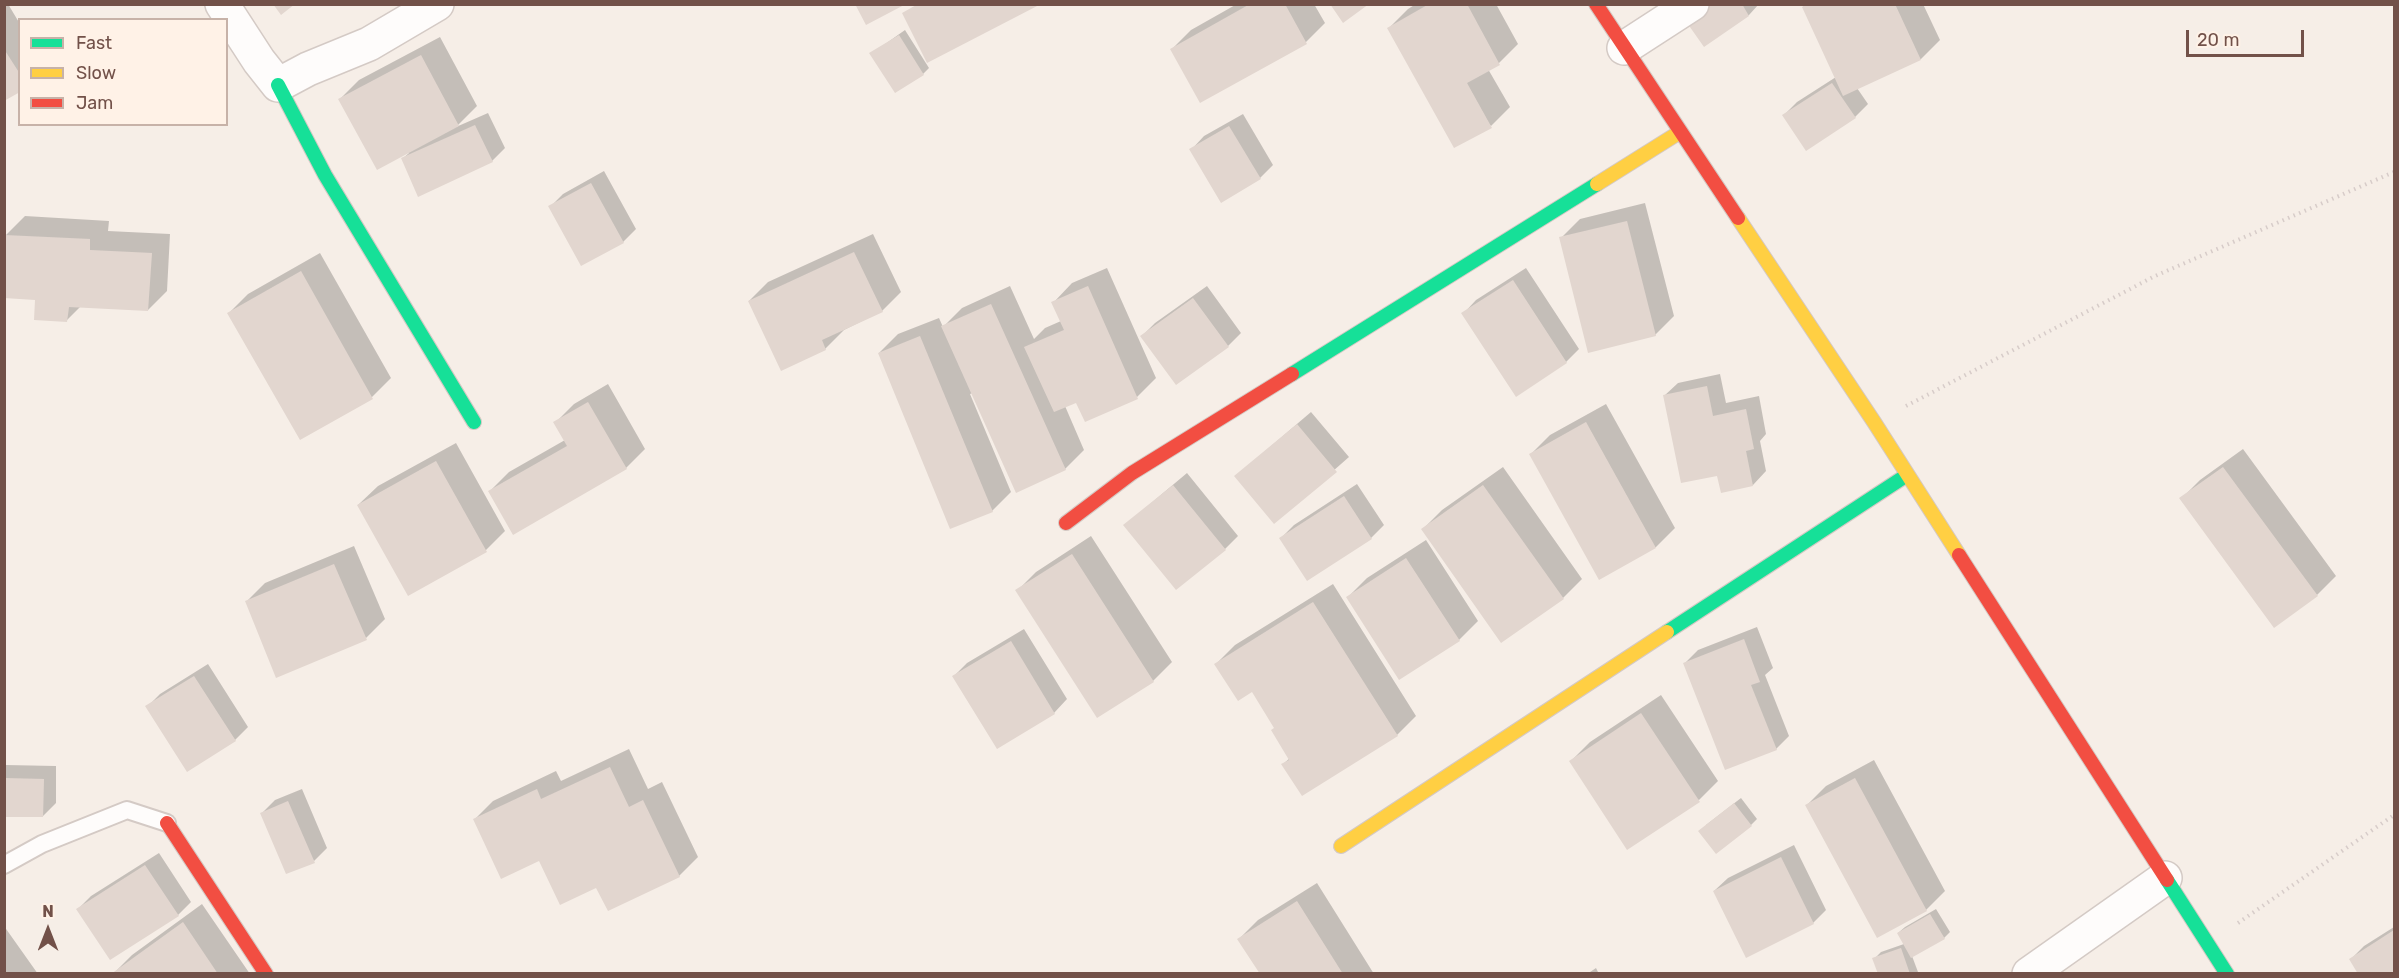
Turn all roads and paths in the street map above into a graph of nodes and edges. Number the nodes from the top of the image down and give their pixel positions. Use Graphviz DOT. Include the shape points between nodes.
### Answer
graph roads {
  1 [pos="222,4"];
  2 [pos="437,4"];
  3 [pos="1596,4"];
  4 [pos="1692,4"];
  5 [pos="1624,48"];
  6 [pos="278,85"];
  7 [pos="1680,132"];
  8 [pos="2394,172"];
  9 [pos="474,422"];
  10 [pos="1874,422"];
  11 [pos="1907,475"];
  12 [pos="1066,523"];
  13 [pos="2394,815"];
  14 [pos="167,823"];
  15 [pos="1341,846"];
  16 [pos="4,866"];
  17 [pos="2165,878"];
  18 [pos="2207,943"];
  19 [pos="266,974"];
  20 [pos="2029,974"];
  21 [pos="2227,974"];
  1 -- 6 [label="street"];
  2 -- 6 [label="street" via="369,44"];
  3 -- 5 [label="street"];
  4 -- 5 [label="street"];
  5 -- 7 [label="street"];
  6 -- 9 [label="street" via="325,175"];
  7 -- 10 [label="street"];
  7 -- 12 [label="street" via="1142,467"];
  8 -- 10 [label="path" via="2155,276"];
  10 -- 11 [label="street"];
  11 -- 15 [label="street"];
  11 -- 17 [label="street"];
  13 -- 18 [label="path"];
  14 -- 16 [label="lane" via="127,810 42,844"];
  14 -- 19 [label="street"];
  17 -- 18 [label="street"];
  17 -- 20 [label="street"];
  18 -- 21 [label="street"];
}
